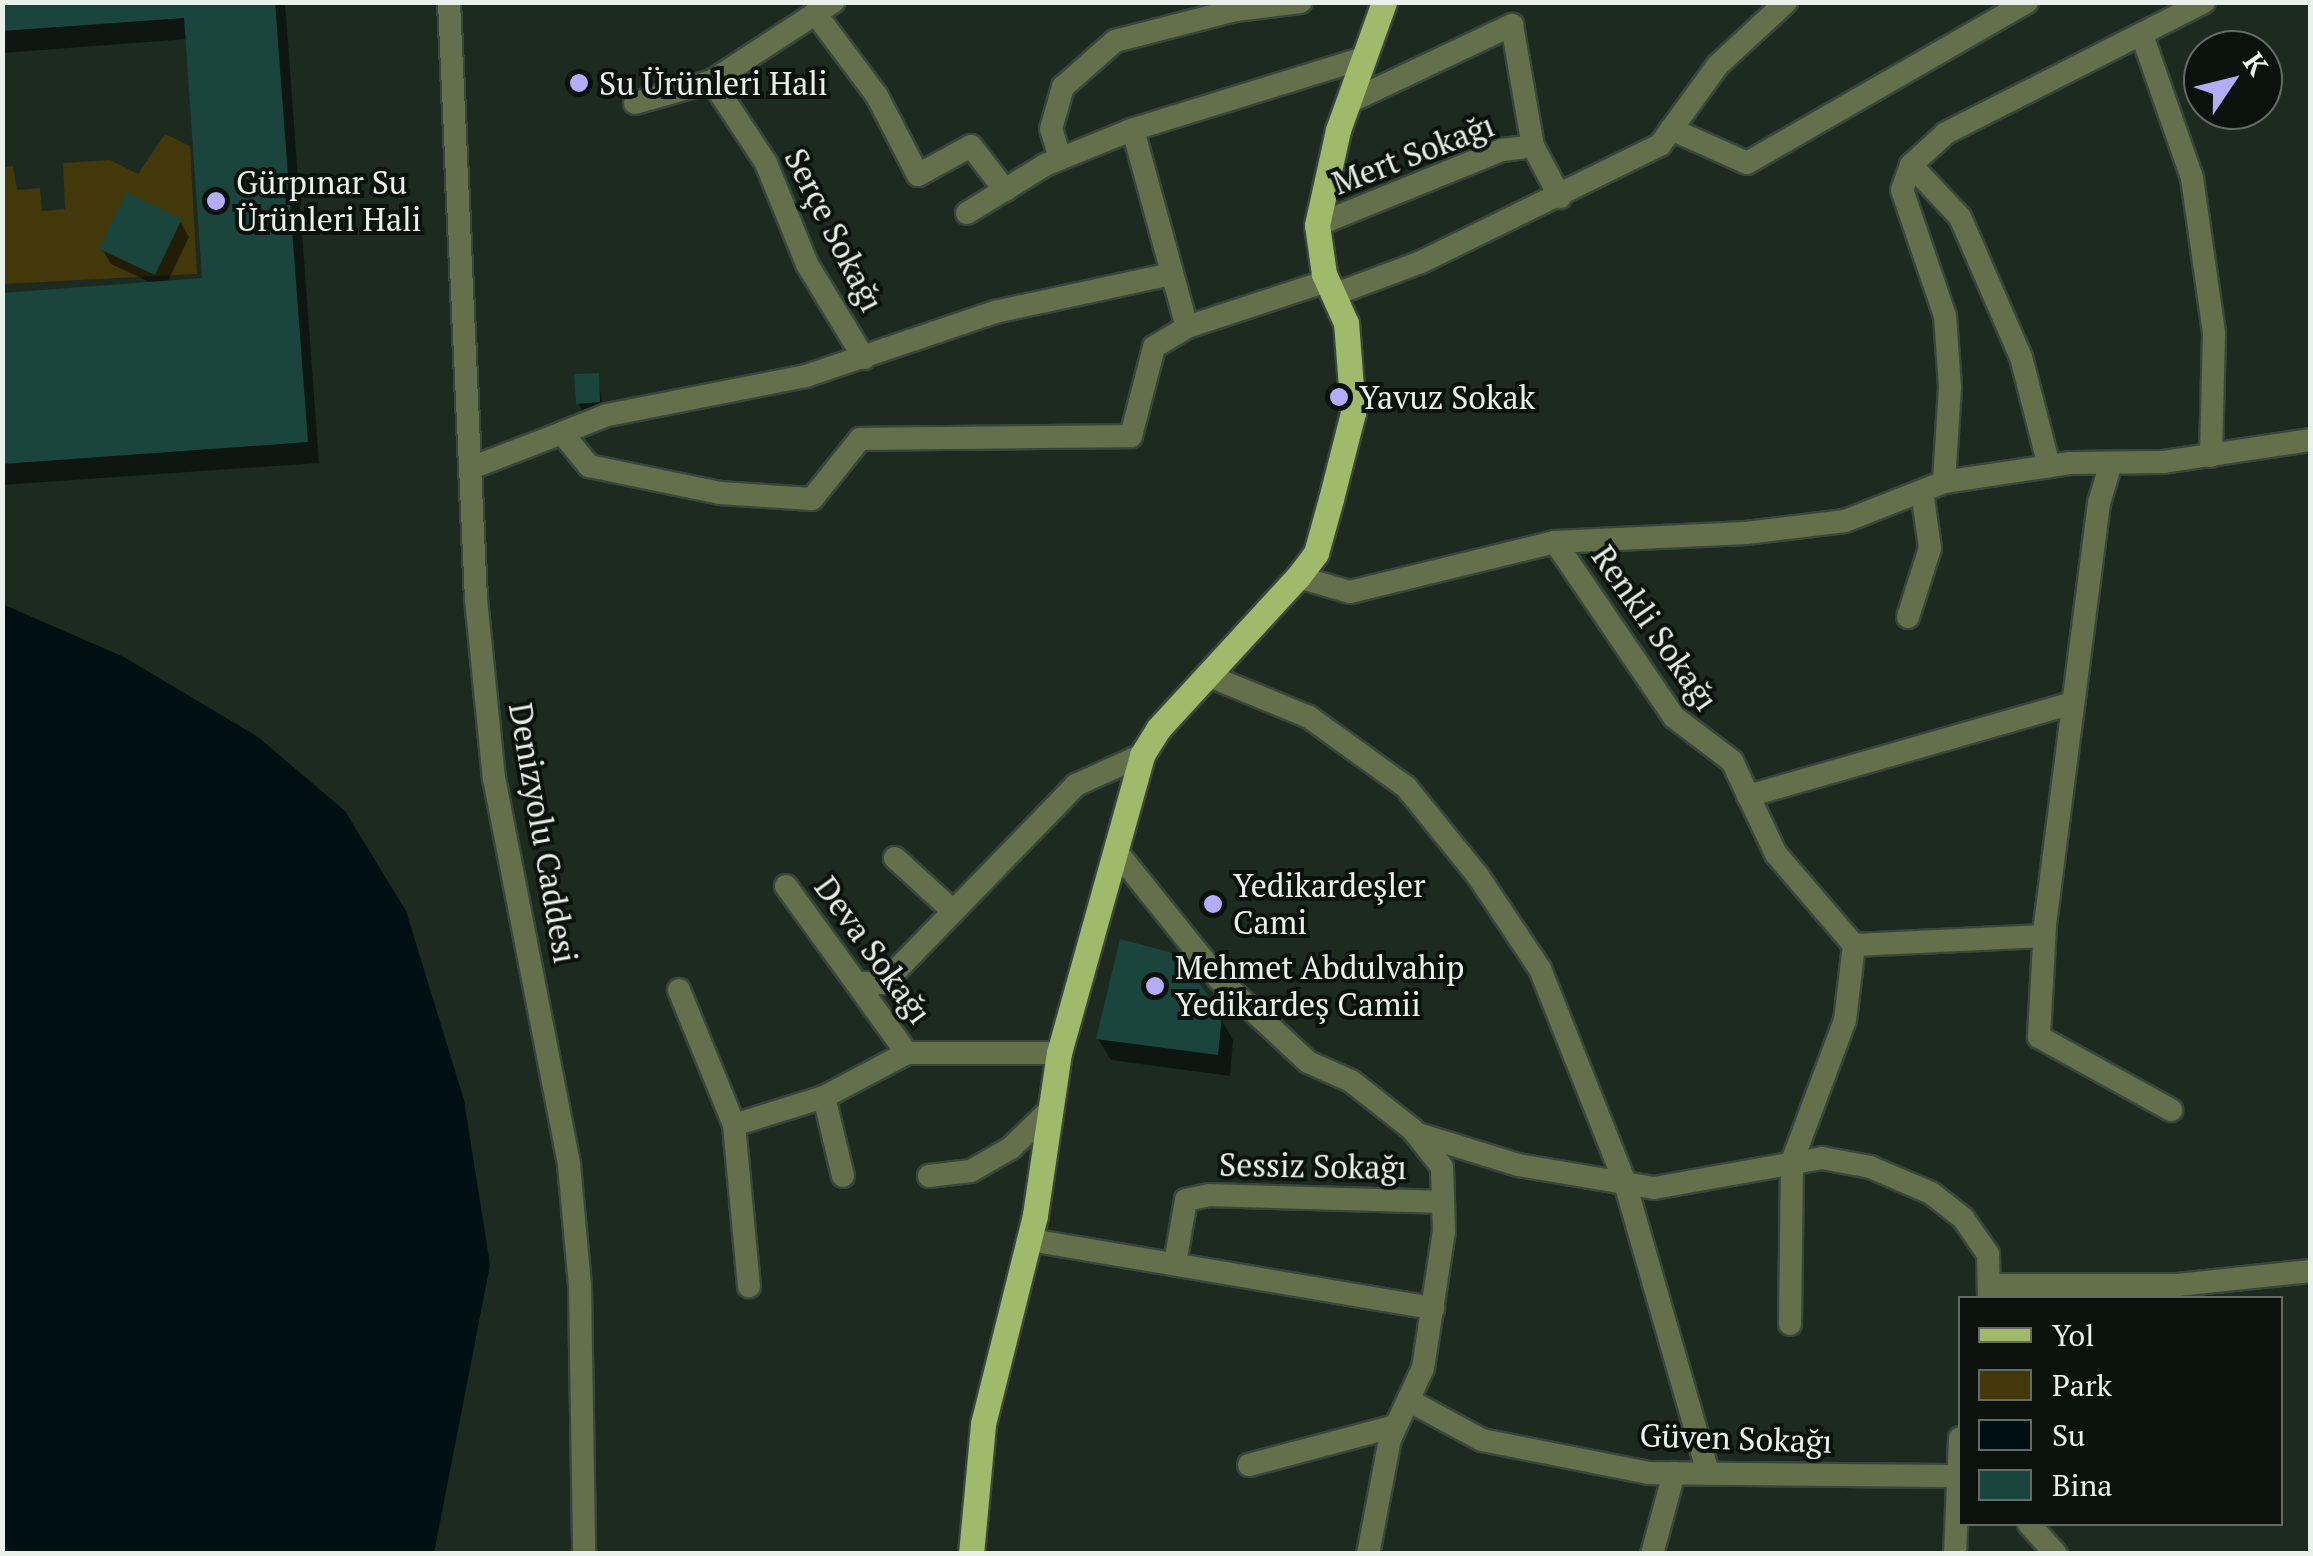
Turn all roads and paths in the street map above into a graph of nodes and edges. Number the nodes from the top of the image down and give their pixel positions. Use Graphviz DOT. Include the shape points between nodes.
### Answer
graph roads {
  1 [pos="449,2"];
  2 [pos="1301,2"];
  3 [pos="1384,2"];
  4 [pos="1786,2"];
  5 [pos="2027,2"];
  6 [pos="2204,2"];
  7 [pos="1235,6"];
  8 [pos="824,8"];
  9 [pos="2142,35"];
  10 [pos="1364,58"];
  11 [pos="712,81"];
  12 [pos="635,103"];
  13 [pos="1347,103"];
  14 [pos="1671,129"];
  15 [pos="1132,130"];
  16 [pos="1533,146"];
  17 [pos="1060,158"];
  18 [pos="1911,164"];
  19 [pos="1005,190"];
  20 [pos="1560,197"];
  21 [pos="968,213"];
  22 [pos="1316,226"];
  23 [pos="1171,274"];
  24 [pos="1330,288"];
  25 [pos="1187,327"];
  26 [pos="864,358"];
  27 [pos="562,433"];
  28 [pos="2310,440"];
  29 [pos="2211,456"];
  30 [pos="2110,462"];
  31 [pos="2049,466"];
  32 [pos="471,468"];
  33 [pos="1944,482"];
  34 [pos="1922,492"];
  35 [pos="1556,542"];
  36 [pos="1298,578"];
  37 [pos="1908,617"];
  38 [pos="1208,675"];
  39 [pos="2073,704"];
  40 [pos="1142,756"];
  41 [pos="1748,796"];
  42 [pos="1116,850"];
  43 [pos="895,858"];
  44 [pos="786,886"];
  45 [pos="953,912"];
  46 [pos="2044,936"];
  47 [pos="1854,946"];
  48 [pos="858,983"];
  49 [pos="679,990"];
  50 [pos="907,1053"];
  51 [pos="1060,1053"];
  52 [pos="824,1097"];
  53 [pos="2171,1110"];
  54 [pos="1048,1112"];
  55 [pos="734,1124"];
  56 [pos="1415,1133"];
  57 [pos="1792,1162"];
  58 [pos="843,1176"];
  59 [pos="929,1176"];
  60 [pos="1625,1183"];
  61 [pos="1443,1202"];
  62 [pos="1030,1240"];
  63 [pos="1176,1263"];
  64 [pos="2310,1271"];
  65 [pos="750,1286"];
  66 [pos="1989,1292"];
  67 [pos="1433,1308"];
  68 [pos="1790,1324"];
  69 [pos="1408,1400"];
  70 [pos="1396,1426"];
  71 [pos="1249,1465"];
  72 [pos="1674,1473"];
  73 [pos="1708,1473"];
  74 [pos="1958,1476"];
  75 [pos="1959,1526"];
  76 [pos="2031,1526"];
  77 [pos="584,1554"];
  78 [pos="971,1554"];
  79 [pos="1368,1554"];
  80 [pos="1652,1554"];
  81 [pos="1956,1554"];
  82 [pos="2056,1554"];
  1 -- 32 [label="street, Denizyolu Caddesi"];
  2 -- 7 [label="street"];
  3 -- 10 [label="main road"];
  4 -- 14 [label="street" via="1718,65"];
  5 -- 14 [label="street" via="1747,163"];
  6 -- 9 [label="street"];
  7 -- 17 [label="street" via="1115,41 1087,61 1063,87 1051,129"];
  8 -- 11 [label="street"];
  8 -- 19 [label="street" via="918,175 970,146"];
  9 -- 18 [label="street" via="1946,133"];
  9 -- 29 [label="street" via="2192,178 2214,333"];
  10 -- 13 [label="main road"];
  10 -- 15 [label="street"];
  11 -- 12 [label="street"];
  11 -- 26 [label="street, Serçe Sokağı" via="766,163 807,264"];
  13 -- 16 [label="street, Mert Sokağı" via="1512,25"];
  13 -- 22 [label="main road"];
  14 -- 20 [label="street" via="1660,145"];
  15 -- 17 [label="street"];
  15 -- 23 [label="street"];
  16 -- 20 [label="street, Mert Sokağı"];
  16 -- 22 [label="street, Mert Sokağı" via="1502,150"];
  17 -- 19 [label="street"];
  18 -- 31 [label="street" via="1960,217 2021,356"];
  18 -- 33 [label="street" via="1902,190 1945,316 1950,387"];
  19 -- 21 [label="street"];
  20 -- 24 [label="street"];
  22 -- 24 [label="main road"];
  23 -- 25 [label="street"];
  23 -- 26 [label="street" via="996,312"];
  24 -- 25 [label="street"];
  24 -- 36 [label="main road" via="1346,323 1353,413 1316,553"];
  25 -- 27 [label="street" via="1154,347 1131,436 860,439 812,499 720,493 589,466"];
  26 -- 27 [label="street" via="608,415"];
  27 -- 32 [label="street"];
  28 -- 29 [label="street"];
  29 -- 30 [label="street"];
  30 -- 31 [label="street"];
  30 -- 39 [label="street" via="2098,503"];
  31 -- 33 [label="street"];
  32 -- 77 [label="street, Denizyolu Caddesi" via="494,778 569,1165 580,1287"];
  33 -- 34 [label="street"];
  34 -- 35 [label="street" via="1845,520 1746,533"];
  34 -- 37 [label="street" via="1930,548"];
  35 -- 36 [label="street" via="1350,592"];
  35 -- 41 [label="street, Renkli Sokağı" via="1674,717 1732,762"];
  36 -- 38 [label="main road"];
  38 -- 40 [label="main road"];
  38 -- 60 [label="street" via="1275,699 1342,738 1406,787 1442,827 1540,969"];
  39 -- 41 [label="street"];
  39 -- 46 [label="street"];
  40 -- 42 [label="main road"];
  40 -- 45 [label="street" via="1076,785"];
  41 -- 47 [label="street, Renkli Sokağı" via="1776,854"];
  42 -- 51 [label="main road"];
  42 -- 56 [label="street" via="1232,991 1308,1062 1350,1082"];
  43 -- 45 [label="street"];
  44 -- 48 [label="street, Deva Sokağı"];
  45 -- 48 [label="street" via="884,983"];
  46 -- 47 [label="street"];
  46 -- 53 [label="street" via="2039,1037"];
  47 -- 57 [label="street" via="1846,1020"];
  48 -- 50 [label="street, Deva Sokağı"];
  49 -- 55 [label="street"];
  50 -- 51 [label="street"];
  50 -- 52 [label="street"];
  51 -- 54 [label="main road"];
  52 -- 55 [label="street"];
  52 -- 58 [label="street"];
  54 -- 59 [label="street" via="1011,1148 971,1171"];
  54 -- 62 [label="main road"];
  55 -- 65 [label="street"];
  56 -- 60 [label="street" via="1518,1165"];
  56 -- 61 [label="street" via="1442,1167"];
  57 -- 60 [label="street" via="1654,1188"];
  57 -- 66 [label="street" via="1822,1158 1870,1167 1930,1193 1963,1218 1988,1254"];
  57 -- 68 [label="street"];
  60 -- 73 [label="street"];
  61 -- 63 [label="street, Sessiz Sokağı" via="1209,1195 1186,1200"];
  61 -- 67 [label="street"];
  62 -- 63 [label="street"];
  62 -- 78 [label="main road" via="982,1424"];
  63 -- 67 [label="street"];
  64 -- 66 [label="street" via="2177,1285"];
  67 -- 69 [label="street" via="1423,1368"];
  69 -- 70 [label="street"];
  69 -- 72 [label="street, Güven Sokağı" via="1482,1440"];
  70 -- 71 [label="street"];
  70 -- 79 [label="street"];
  72 -- 73 [label="street, Güven Sokağı"];
  72 -- 80 [label="street"];
  73 -- 74 [label="street, Güven Sokağı"];
  75 -- 81 [label="street"];
  76 -- 82 [label="street"];
}
